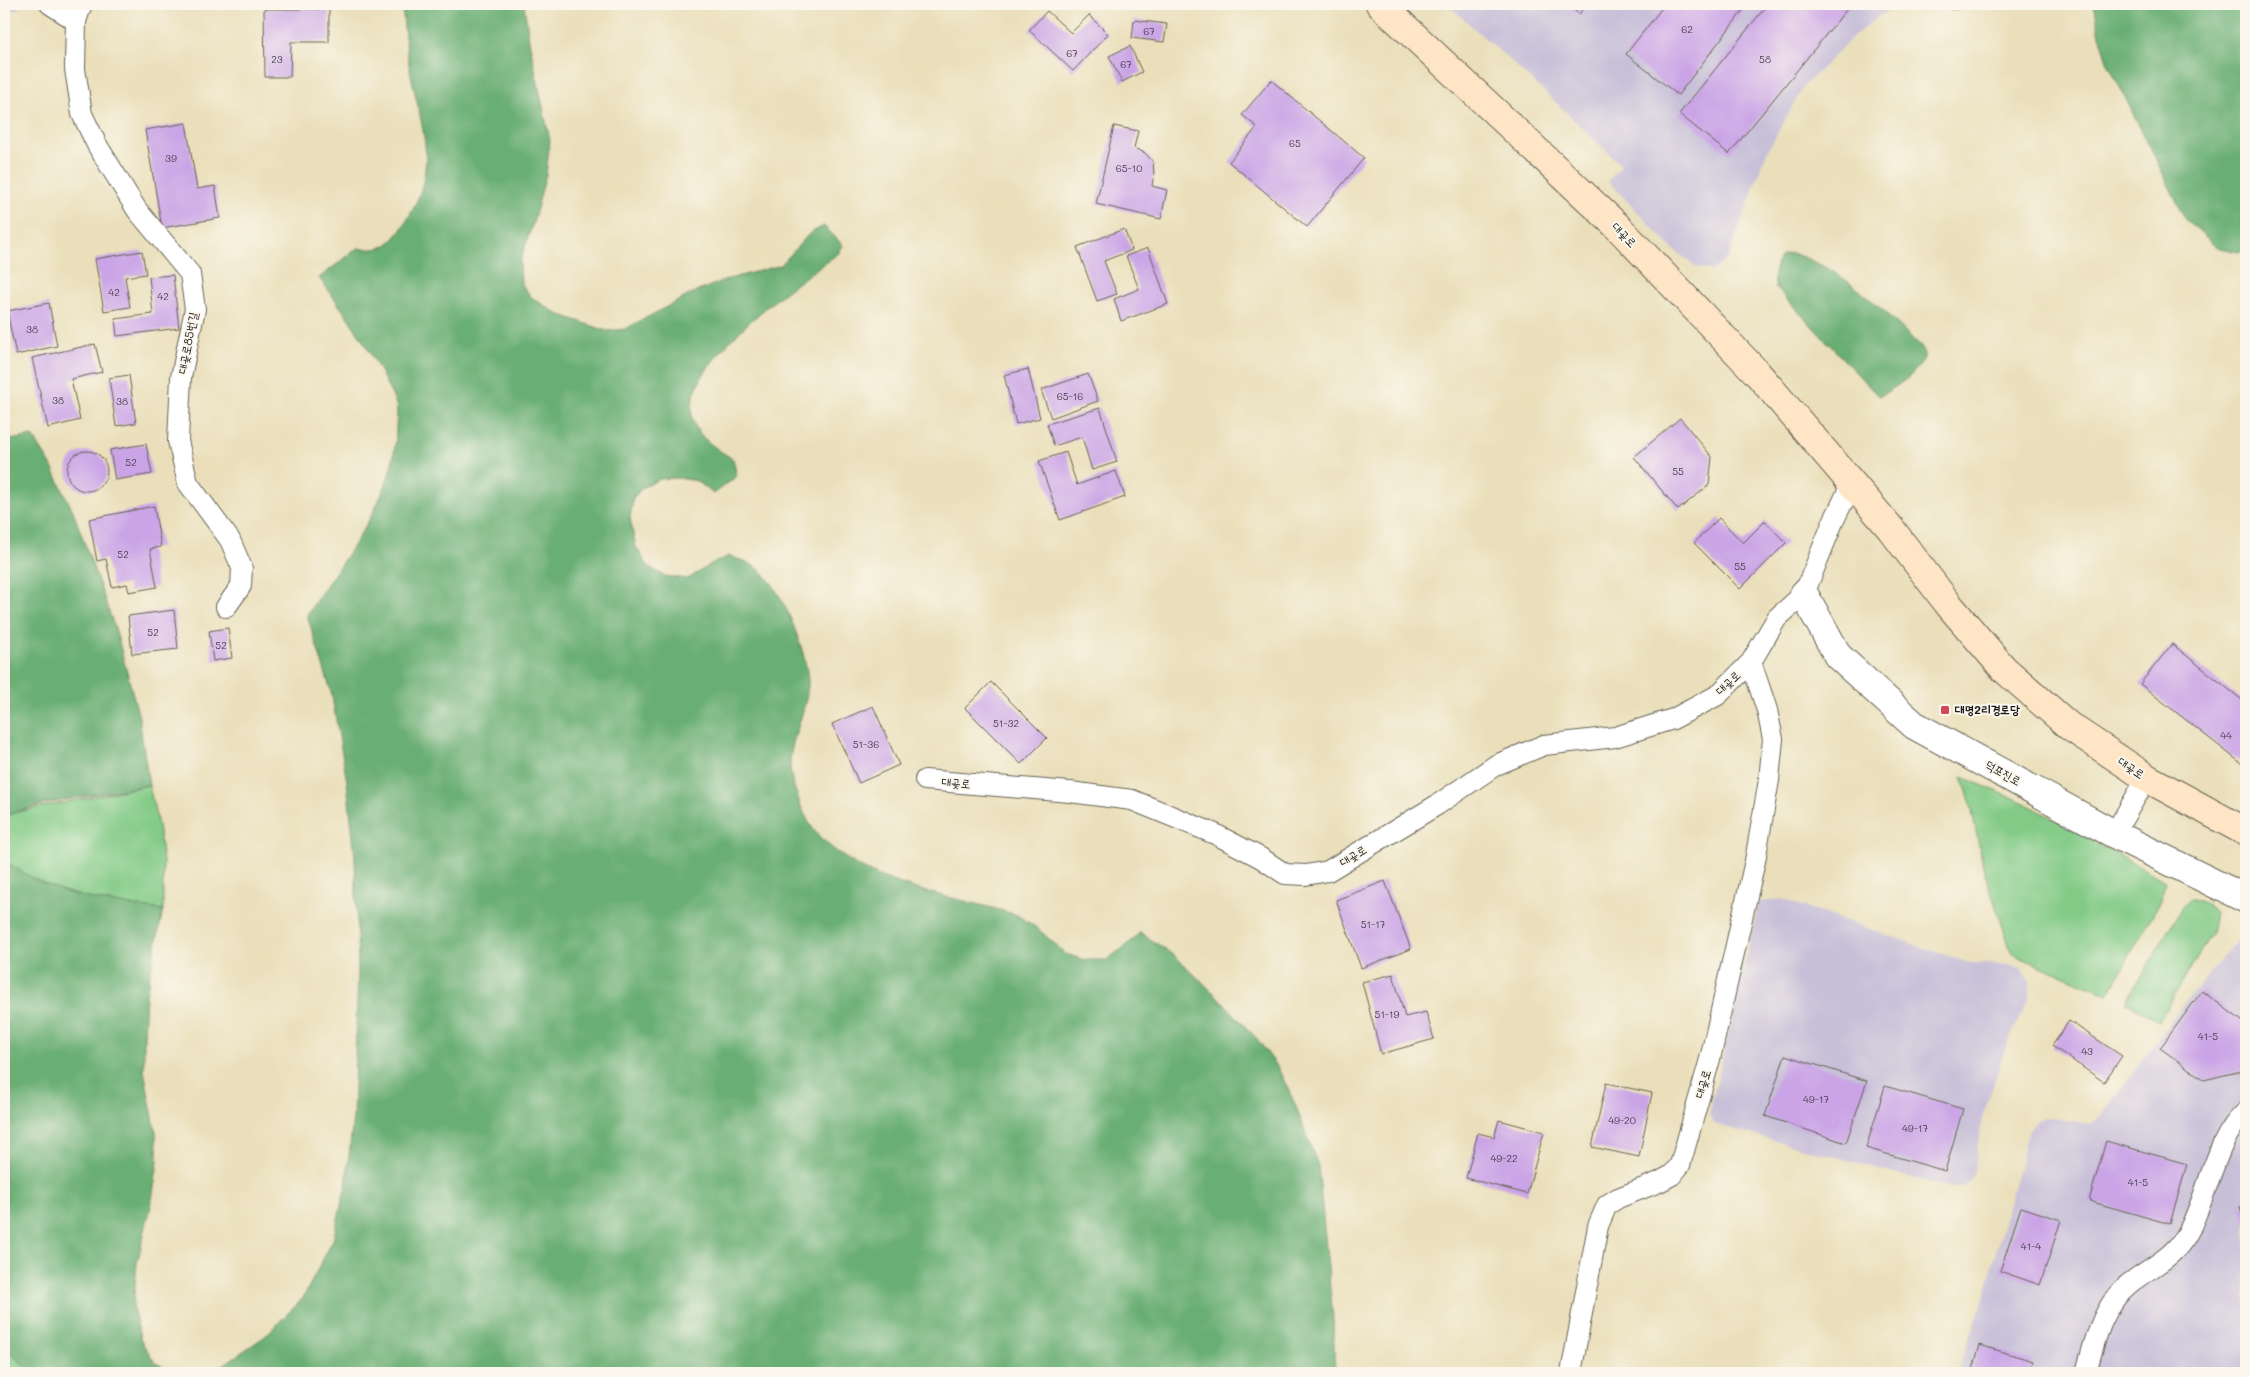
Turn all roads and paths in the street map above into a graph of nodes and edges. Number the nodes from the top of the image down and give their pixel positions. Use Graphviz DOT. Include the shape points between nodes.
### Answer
graph roads {
  1 [pos="50,4"];
  2 [pos="1380,4"];
  3 [pos="79,13"];
  4 [pos="1852,483"];
  5 [pos="1804,594"];
  6 [pos="226,607"];
  7 [pos="1751,662"];
  8 [pos="2147,778"];
  9 [pos="925,780"];
  10 [pos="2246,832"];
  11 [pos="2114,834"];
  12 [pos="2246,899"];
  13 [pos="2246,1112"];
  14 [pos="1571,1373"];
  15 [pos="2086,1373"];
  1 -- 3 [label="lane"];
  2 -- 4 [label="street, 대곶로" via="1614,224 1758,374"];
  3 -- 6 [label="lane, 대곶로85번길" via="75,69 82,114 137,210 190,274 195,309 181,377 178,441 188,482 230,540 242,568 241,586"];
  4 -- 5 [label="lane, 대곶로"];
  4 -- 8 [label="street, 대곶로" via="2004,669 2069,726"];
  5 -- 7 [label="lane, 대곶로" via="1777,618"];
  5 -- 11 [label="street, 덕포진로" via="1838,656 1914,725"];
  7 -- 9 [label="lane, 대곶로" via="1718,695 1673,719 1615,736 1544,745 1496,765 1328,871 1306,875 1285,874 1215,834 1132,800"];
  7 -- 14 [label="lane, 대곶로" via="1773,738 1769,780 1755,861 1710,1059 1680,1165 1672,1175 1607,1205 1598,1226"];
  8 -- 10 [label="street, 대곶로"];
  8 -- 11 [label="lane"];
  11 -- 12 [label="street, 덕포진로"];
  13 -- 15 [label="lane" via="2233,1125 2224,1142 2187,1235 2175,1251 2129,1284 2114,1299 2104,1317"];
}
